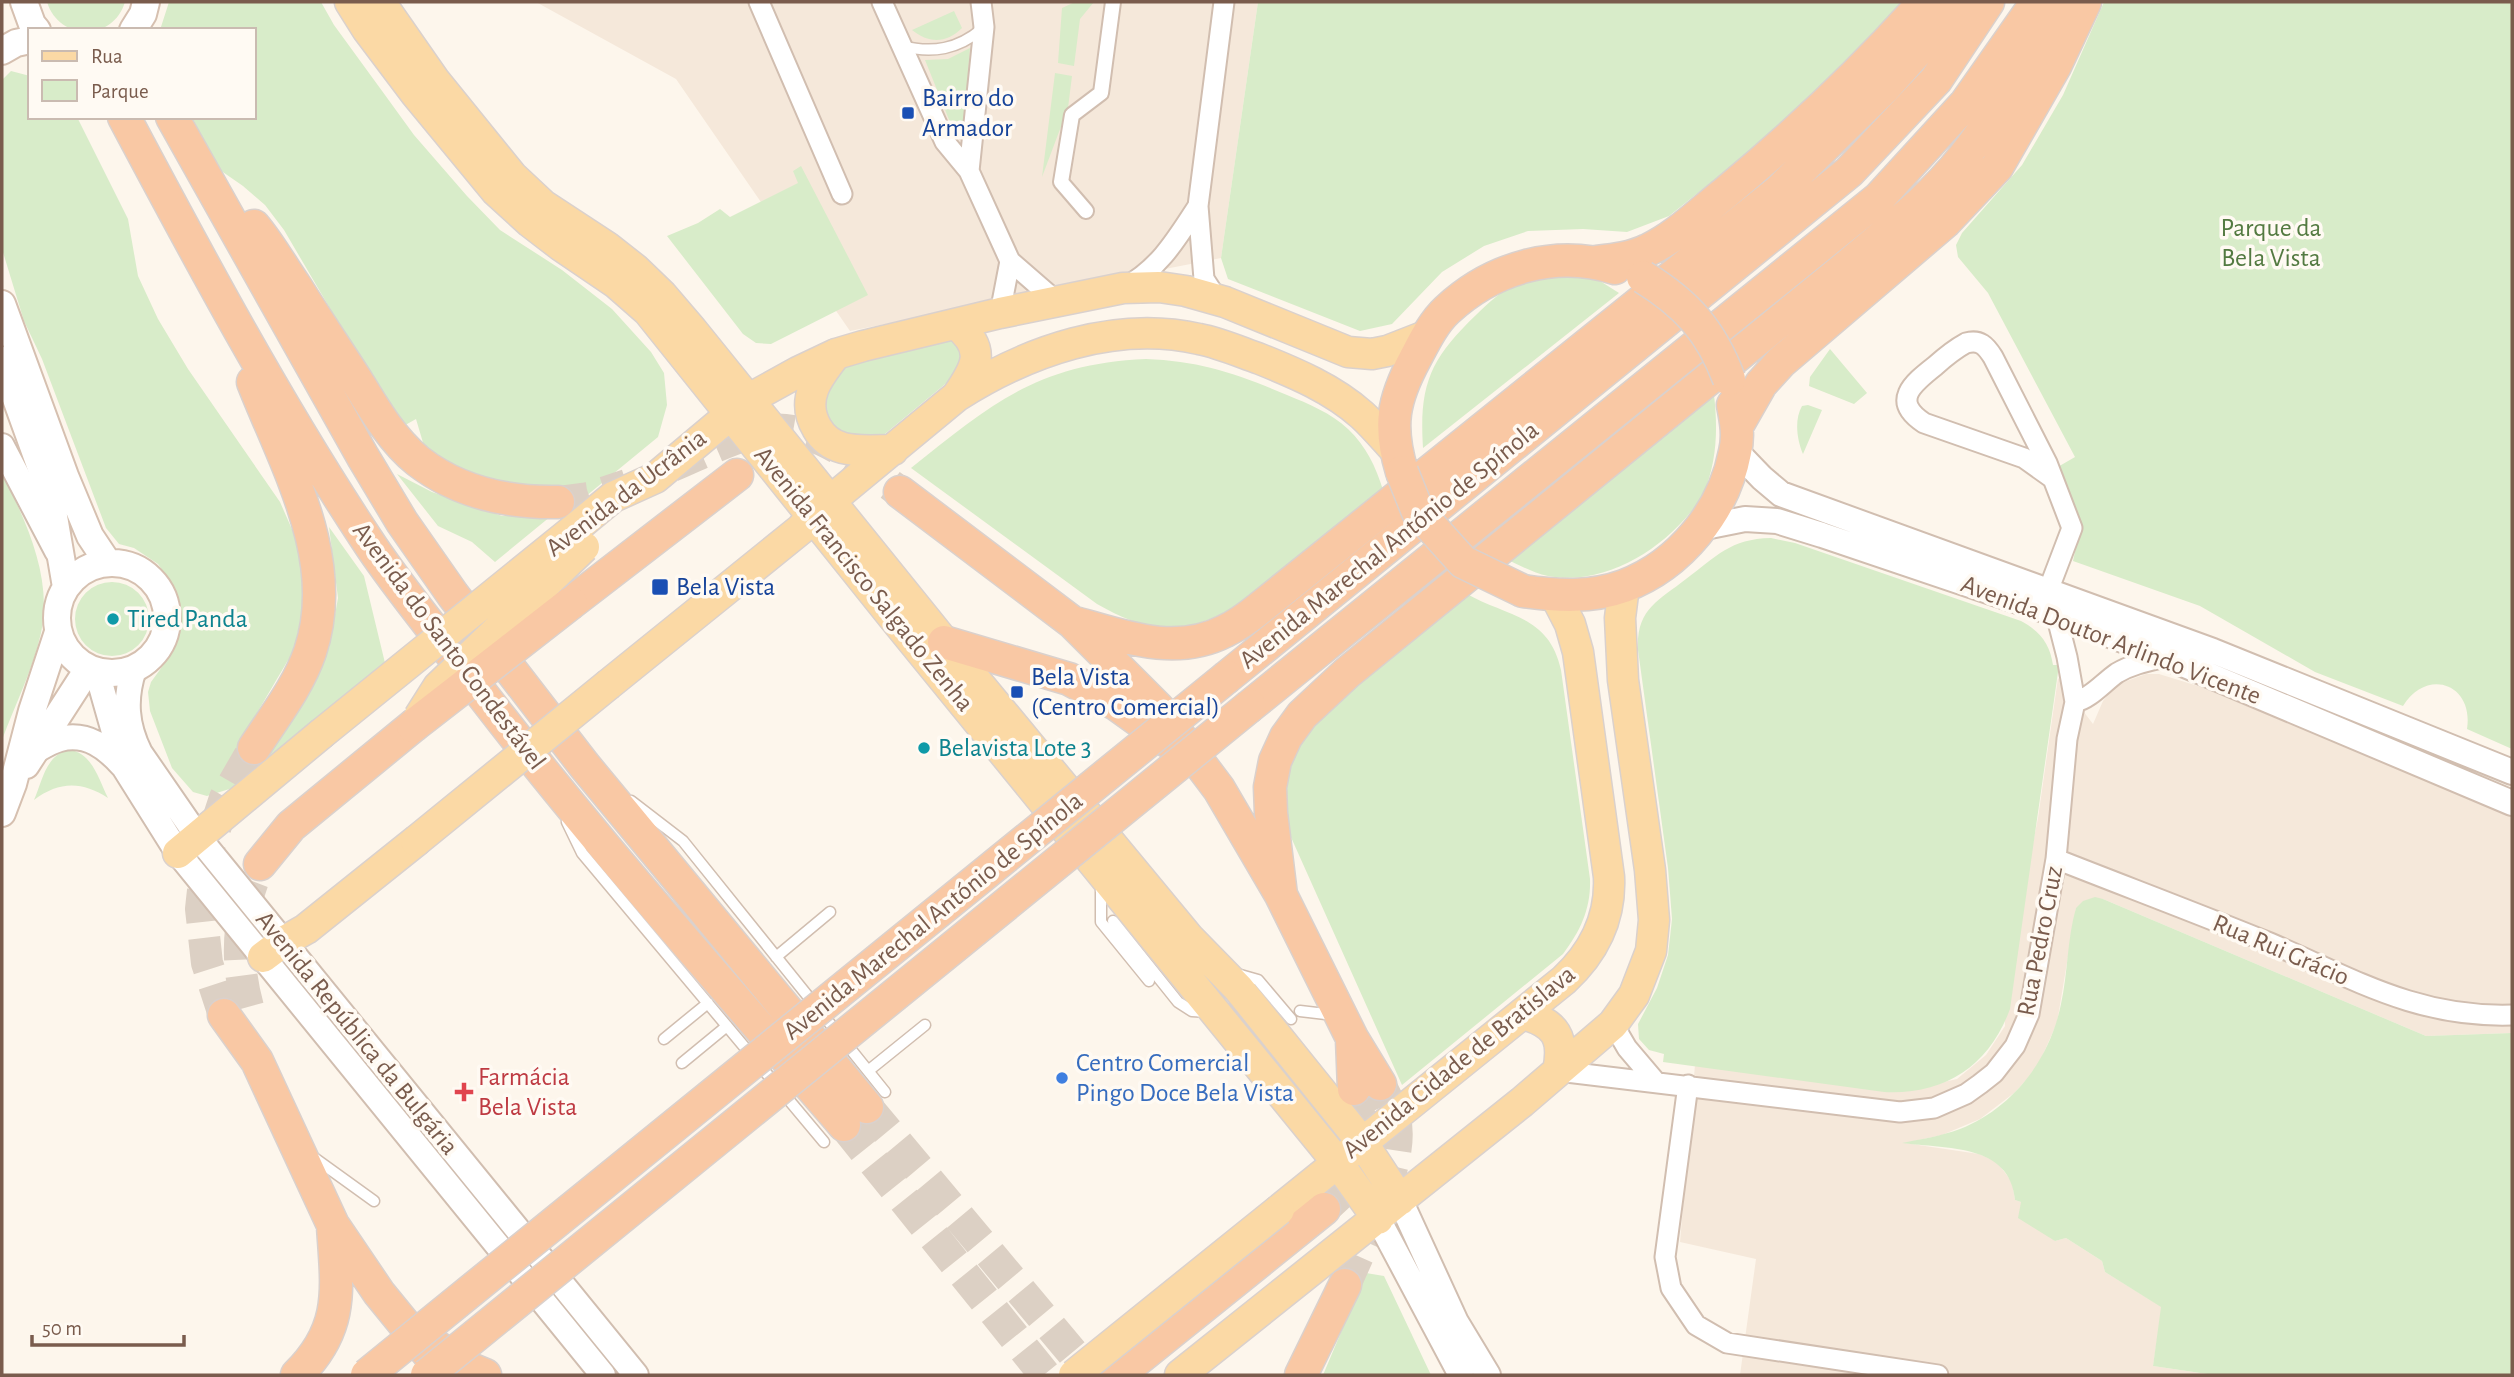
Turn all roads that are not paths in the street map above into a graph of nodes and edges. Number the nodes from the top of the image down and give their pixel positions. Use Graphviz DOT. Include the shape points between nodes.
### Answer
graph roads {
  1 [pos="6,2"];
  2 [pos="24,2"];
  3 [pos="146,2"];
  4 [pos="350,2"];
  5 [pos="380,2"];
  6 [pos="759,2"];
  7 [pos="882,2"];
  8 [pos="981,2"];
  9 [pos="1113,2"];
  10 [pos="1224,2"];
  11 [pos="1924,2"];
  12 [pos="1961,2"];
  13 [pos="1988,2"];
  14 [pos="2037,2"];
  15 [pos="2057,2"];
  16 [pos="2085,2"];
  17 [pos="2,6"];
  18 [pos="984,27"];
  19 [pos="35,28"];
  20 [pos="134,28"];
  21 [pos="28,40"];
  22 [pos="902,46"];
  23 [pos="2,51"];
  24 [pos="125,119"];
  25 [pos="173,119"];
  26 [pos="194,155"];
  27 [pos="969,171"];
  28 [pos="842,194"];
  29 [pos="1198,206"];
  30 [pos="1086,211"];
  31 [pos="1010,261"];
  32 [pos="1597,262"];
  33 [pos="213,284"];
  34 [pos="1123,288"];
  35 [pos="1217,299"];
  36 [pos="1056,301"];
  37 [pos="2,304"];
  38 [pos="1000,313"];
  39 [pos="956,324"];
  40 [pos="1428,335"];
  41 [pos="836,354"];
  42 [pos="2,360"];
  43 [pos="957,396"];
  44 [pos="2016,402"];
  45 [pos="740,406"];
  46 [pos="1736,439"];
  47 [pos="2,446"];
  48 [pos="1990,446"];
  49 [pos="893,450"];
  50 [pos="1398,461"];
  51 [pos="737,475"];
  52 [pos="2052,478"];
  53 [pos="900,492"];
  54 [pos="558,502"];
  55 [pos="822,508"];
  56 [pos="1700,528"];
  57 [pos="578,539"];
  58 [pos="108,563"];
  59 [pos="64,574"];
  60 [pos="1624,586"];
  61 [pos="2048,591"];
  62 [pos="1555,596"];
  63 [pos="2056,614"];
  64 [pos="1072,622"];
  65 [pos="58,632"];
  66 [pos="944,642"];
  67 [pos="2166,657"];
  68 [pos="134,669"];
  69 [pos="93,670"];
  70 [pos="2075,702"];
  71 [pos="413,726"];
  72 [pos="254,748"];
  73 [pos="35,751"];
  74 [pos="584,765"];
  75 [pos="124,767"];
  76 [pos="2512,772"];
  77 [pos="544,774"];
  78 [pos="13,784"];
  79 [pos="1219,789"];
  80 [pos="2512,803"];
  81 [pos="2,813"];
  82 [pos="188,845"];
  83 [pos="2056,859"];
  84 [pos="260,864"];
  85 [pos="1101,871"];
  86 [pos="1282,895"];
  87 [pos="830,912"];
  88 [pos="1113,921"];
  89 [pos="273,949"];
  90 [pos="776,957"];
  91 [pos="1225,975"];
  92 [pos="1149,981"];
  93 [pos="708,1003"];
  94 [pos="236,1011"];
  95 [pos="1300,1011"];
  96 [pos="1217,1013"];
  97 [pos="1523,1014"];
  98 [pos="2512,1015"];
  99 [pos="1291,1019"];
  100 [pos="1613,1024"];
  101 [pos="925,1025"];
  102 [pos="727,1026"];
  103 [pos="1347,1027"];
  104 [pos="664,1039"];
  105 [pos="682,1063"];
  106 [pos="1558,1070"];
  107 [pos="868,1071"];
  108 [pos="1655,1081"];
  109 [pos="1367,1086"];
  110 [pos="1688,1086"];
  111 [pos="855,1116"];
  112 [pos="1362,1142"];
  113 [pos="296,1144"];
  114 [pos="1338,1163"];
  115 [pos="374,1200"];
  116 [pos="1324,1209"];
  117 [pos="1389,1209"];
  118 [pos="1288,1220"];
  119 [pos="333,1225"];
  120 [pos="1345,1285"];
  121 [pos="399,1320"];
  122 [pos="297,1375"];
  123 [pos="367,1375"];
  124 [pos="427,1375"];
  125 [pos="446,1375"];
  126 [pos="485,1375"];
  127 [pos="604,1375"];
  128 [pos="636,1375"];
  129 [pos="1074,1375"];
  130 [pos="1118,1375"];
  131 [pos="1148,1375"];
  132 [pos="1180,1375"];
  133 [pos="1301,1375"];
  134 [pos="1461,1375"];
  135 [pos="1488,1375"];
  136 [pos="1938,1375"];
  1 -- 17 [label="main road"];
  2 -- 19 [label="main road"];
  3 -- 20 [label="main road"];
  4 -- 45 [label="main road, Avenida Francisco Salgado Zenha" via="416,94 496,191 560,246 617,283"];
  5 -- 45 [label="main road, Avenida Francisco Salgado Zenha" via="435,81 512,176 543,205 635,269 662,295"];
  6 -- 28 [label="street"];
  7 -- 22 [label="street"];
  8 -- 18 [label="street"];
  9 -- 30 [label="street" via="1101,93 1072,115 1060,183"];
  10 -- 29 [label="street"];
  11 -- 32 [label="highway" via="1777,150 1709,206 1649,250"];
  12 -- 64 [label="highway" via="1884,88 1779,191 1261,607 1224,632 1183,643 1144,642"];
  13 -- 123 [label="highway, Avenida Marechal António de Spínola, bridge" via="1936,80 1849,172"];
  14 -- 124 [label="highway, Avenida Marechal António de Spínola, bridge" via="1966,103 1879,198"];
  15 -- 86 [label="highway" via="2002,103 1962,161 1930,194 1347,673 1302,715 1275,761 1270,787"];
  16 -- 46 [label="highway" via="2055,66 1997,167 1945,222 1781,362 1761,384"];
  18 -- 22 [label="lane" via="971,38 937,51"];
  18 -- 27 [label="street"];
  21 -- 23 [label="main road"];
  22 -- 27 [label="street" via="945,142"];
  24 -- 33 [label="highway, Avenida do Santo Condestável"];
  25 -- 26 [label="highway, Avenida do Santo Condestável"];
  26 -- 54 [label="highway" via="262,236 375,411 416,460 457,484 499,498"];
  26 -- 74 [label="highway, Avenida do Santo Condestável" via="402,522"];
  27 -- 31 [label="street"];
  29 -- 34 [label="street" via="1160,263"];
  29 -- 35 [label="street" via="1204,279"];
  31 -- 36 [label="street"];
  31 -- 38 [label="street"];
  32 -- 40 [label="highway" via="1525,265 1480,284 1446,311"];
  32 -- 46 [label="highway, bridge" via="1643,277 1665,290 1710,337 1729,379"];
  33 -- 72 [label="highway" via="307,518 319,574 317,626 310,653"];
  33 -- 77 [label="highway, Avenida do Santo Condestável" via="368,542"];
  34 -- 35 [label="main road, Avenida da Ucrânia" via="1186,291"];
  34 -- 36 [label="main road, Avenida da Ucrânia"];
  35 -- 40 [label="main road, Avenida da Ucrânia" via="1348,352 1380,353"];
  36 -- 38 [label="main road, Avenida da Ucrânia"];
  37 -- 58 [label="main road" via="65,475 90,536"];
  38 -- 39 [label="main road, Avenida da Ucrânia"];
  39 -- 41 [label="main road, Avenida da Ucrânia"];
  39 -- 43 [label="main road" via="970,336 977,357"];
  40 -- 50 [label="highway" via="1399,388 1394,416"];
  41 -- 45 [label="main road, Avenida da Ucrânia"];
  41 -- 49 [label="main road" via="811,394 811,413 818,431 845,449"];
  42 -- 59 [label="main road" via="50,493"];
  43 -- 49 [label="main road"];
  43 -- 50 [label="main road" via="1023,361 1072,344 1126,334 1176,335 1222,345 1322,387 1361,414"];
  44 -- 48 [label="street" via="2017,432 2006,444"];
  44 -- 48 [label="street" via="1987,348 1974,341 1956,349 1914,383 1907,408 1915,417"];
  44 -- 52 [label="street"];
  45 -- 55 [label="main road, Avenida Francisco Salgado Zenha"];
  45 -- 57 [label="main road, Avenida da Ucrânia" via="655,478 613,497"];
  46 -- 56 [label="highway" via="1724,488"];
  46 -- 61 [label="street, Avenida Doutor Arlindo Vicente" via="1762,478 1781,494"];
  47 -- 59 [label="street"];
  48 -- 52 [label="street" via="2024,458"];
  49 -- 55 [label="main road"];
  50 -- 62 [label="highway, bridge" via="1418,512 1463,562 1524,591"];
  51 -- 71 [label="highway, bridge"];
  52 -- 61 [label="street" via="2073,528"];
  53 -- 64 [label="highway"];
  55 -- 66 [label="main road, Avenida Francisco Salgado Zenha"];
  55 -- 85 [label="main road, Avenida Francisco Salgado Zenha"];
  55 -- 89 [label="main road, bridge" via="416,841 306,929"];
  56 -- 60 [label="highway" via="1659,568"];
  56 -- 63 [label="street, Avenida Doutor Arlindo Vicente" via="1745,519 1777,521"];
  57 -- 71 [label="main road, bridge" via="438,687"];
  57 -- 82 [label="main road, Avenida da Ucrânia, bridge" via="321,734"];
  58 -- 59 [label="main road"];
  58 -- 68 [label="main road" via="145,573 166,605 162,643 150,659"];
  59 -- 65 [label="main road" via="57,607"];
  60 -- 62 [label="highway"];
  60 -- 100 [label="main road" via="1620,618 1623,680 1654,920 1651,951 1640,981"];
  61 -- 76 [label="street, Avenida Doutor Arlindo Vicente" via="2213,651"];
  62 -- 97 [label="main road, Avenida Cidade de Bratislava" via="1578,652 1610,891 1604,921 1589,951 1571,974"];
  63 -- 67 [label="street, Avenida Doutor Arlindo Vicente"];
  63 -- 70 [label="street, Rua Pedro Cruz"];
  64 -- 79 [label="highway" via="1151,701"];
  65 -- 69 [label="main road" via="75,660"];
  65 -- 78 [label="main road"];
  66 -- 79 [label="highway" via="1046,670 1096,692 1163,737"];
  66 -- 91 [label="main road, Avenida Francisco Salgado Zenha" via="1189,938"];
  67 -- 70 [label="street" via="2121,671 2083,701"];
  67 -- 80 [label="street, Avenida Doutor Arlindo Vicente"];
  68 -- 69 [label="main road" via="116,674"];
  68 -- 82 [label="street, Avenida República da Bulgária" via="127,708 133,739"];
  69 -- 73 [label="main road"];
  69 -- 75 [label="street, Avenida República da Bulgária"];
  70 -- 83 [label="street, Rua Pedro Cruz"];
  71 -- 84 [label="highway" via="291,826"];
  73 -- 75 [label="street" via="60,738 85,738 107,748"];
  73 -- 78 [label="main road"];
  74 -- 90 [label="lane" via="683,841"];
  74 -- 111 [label="highway, Avenida do Santo Condestável"];
  75 -- 82 [label="street, Avenida República da Bulgária"];
  77 -- 93 [label="lane" via="582,853"];
  77 -- 111 [label="highway, Avenida do Santo Condestável"];
  78 -- 81 [label="main road"];
  79 -- 86 [label="highway"];
  82 -- 89 [label="street, Avenida República da Bulgária"];
  83 -- 98 [label="street, Rua Rui Grácio" via="2268,943 2394,999 2451,1012"];
  83 -- 110 [label="street, Rua Pedro Cruz" via="2023,1031 1999,1067 1966,1094 1934,1108 1900,1112"];
  85 -- 92 [label="lane" via="1101,922"];
  85 -- 96 [label="main road, Avenida Francisco Salgado Zenha"];
  86 -- 103 [label="highway"];
  87 -- 90 [label="lane"];
  88 -- 96 [label="lane" via="1178,1002 1192,1011"];
  89 -- 127 [label="street, Avenida República da Bulgária"];
  89 -- 128 [label="street, Avenida República da Bulgária"];
  90 -- 107 [label="lane"];
  91 -- 99 [label="lane" via="1258,980"];
  91 -- 112 [label="main road, Avenida Francisco Salgado Zenha"];
  93 -- 102 [label="lane"];
  93 -- 104 [label="lane"];
  94 -- 113 [label="highway"];
  95 -- 103 [label="lane"];
  96 -- 114 [label="main road, Avenida Francisco Salgado Zenha"];
  97 -- 106 [label="main road" via="1542,1019 1556,1033 1562,1052"];
  97 -- 112 [label="main road, Avenida Cidade de Bratislava"];
  100 -- 106 [label="main road"];
  100 -- 108 [label="street"];
  101 -- 107 [label="lane"];
  102 -- 105 [label="lane"];
  102 -- 111 [label="lane"];
  103 -- 109 [label="highway"];
  106 -- 108 [label="street, Rua Pedro Cruz"];
  106 -- 117 [label="main road"];
  107 -- 111 [label="lane"];
  108 -- 110 [label="street, Rua Pedro Cruz"];
  110 -- 136 [label="street" via="1665,1256 1671,1288 1696,1325 1727,1343"];
  112 -- 114 [label="main road, Avenida Cidade de Bratislava"];
  112 -- 117 [label="main road, Avenida Francisco Salgado Zenha"];
  113 -- 115 [label="lane"];
  113 -- 119 [label="highway"];
  114 -- 117 [label="main road, Avenida Francisco Salgado Zenha"];
  114 -- 118 [label="main road, Avenida Cidade de Bratislava"];
  116 -- 118 [label="highway"];
  117 -- 132 [label="main road"];
  117 -- 134 [label="street"];
  117 -- 135 [label="street"];
  118 -- 129 [label="main road, Avenida Cidade de Bratislava, bridge"];
  118 -- 130 [label="highway"];
  118 -- 131 [label="highway" via="1222,1315"];
  119 -- 121 [label="highway"];
  119 -- 122 [label="highway" via="336,1307 328,1335"];
  120 -- 133 [label="highway"];
  121 -- 125 [label="highway"];
  121 -- 126 [label="highway"];
}
